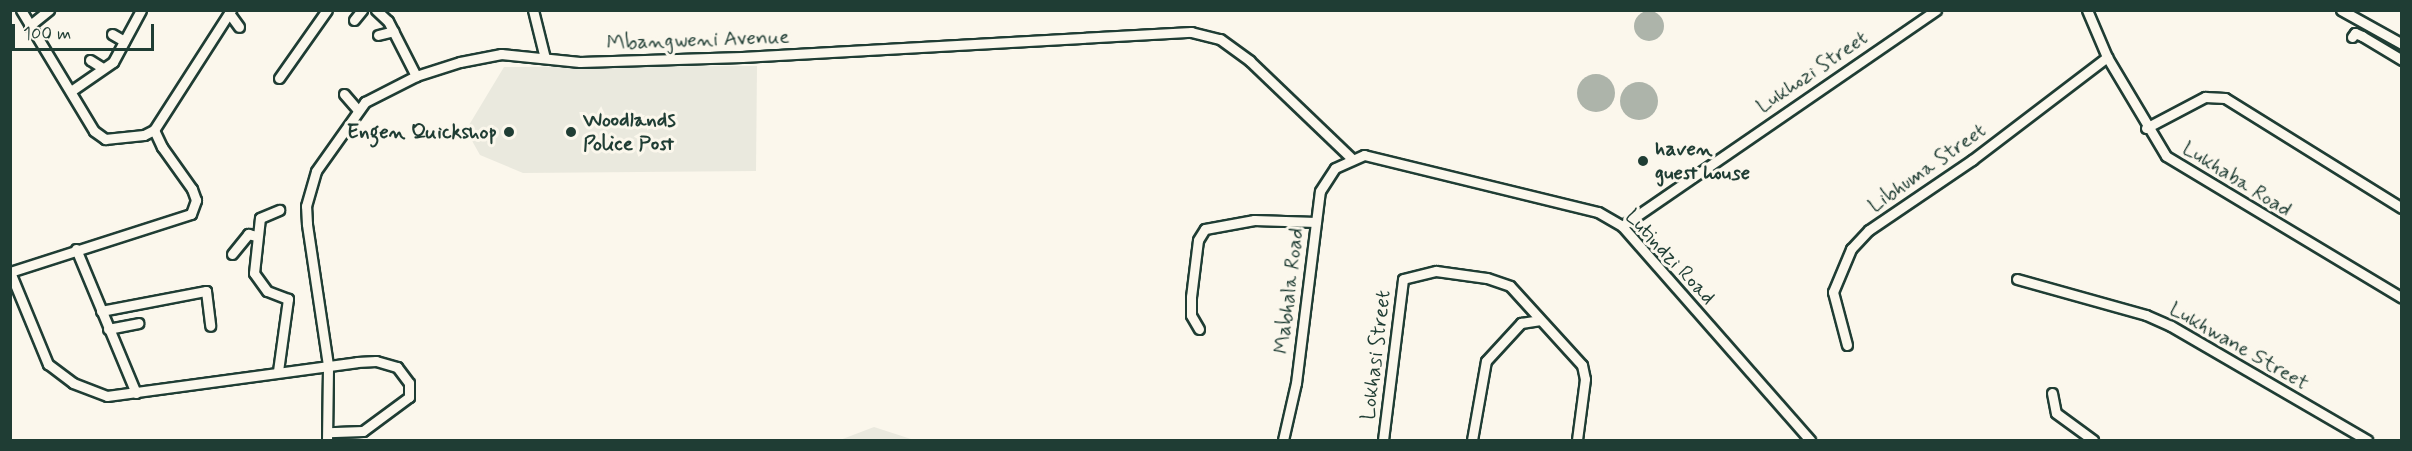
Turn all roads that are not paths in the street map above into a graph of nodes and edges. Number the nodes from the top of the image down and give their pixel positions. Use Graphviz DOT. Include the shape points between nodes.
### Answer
graph roads {
  1 [pos="21,10"];
  2 [pos="49,10"];
  3 [pos="327,10"];
  4 [pos="362,10"];
  5 [pos="376,10"];
  6 [pos="533,10"];
  7 [pos="1936,10"];
  8 [pos="2087,10"];
  9 [pos="2341,10"];
  10 [pos="137,12"];
  11 [pos="230,12"];
  12 [pos="354,20"];
  13 [pos="30,26"];
  14 [pos="239,27"];
  15 [pos="302,28"];
  16 [pos="394,31"];
  17 [pos="311,33"];
  18 [pos="112,34"];
  19 [pos="378,35"];
  20 [pos="2352,37"];
  21 [pos="124,41"];
  22 [pos="2402,44"];
  23 [pos="2107,57"];
  24 [pos="545,58"];
  25 [pos="90,60"];
  26 [pos="2402,60"];
  27 [pos="103,68"];
  28 [pos="281,71"];
  29 [pos="416,76"];
  30 [pos="70,91"];
  31 [pos="344,94"];
  32 [pos="358,110"];
  33 [pos="2146,128"];
  34 [pos="154,130"];
  35 [pos="1351,158"];
  36 [pos="2402,208"];
  37 [pos="279,210"];
  38 [pos="1316,222"];
  39 [pos="1622,226"];
  40 [pos="257,236"];
  41 [pos="76,249"];
  42 [pos="232,254"];
  43 [pos="10,272"];
  44 [pos="2017,279"];
  45 [pos="2402,298"];
  46 [pos="101,311"];
  47 [pos="1539,320"];
  48 [pos="138,323"];
  49 [pos="210,326"];
  50 [pos="1199,328"];
  51 [pos="108,329"];
  52 [pos="1847,345"];
  53 [pos="328,365"];
  54 [pos="278,371"];
  55 [pos="136,393"];
  56 [pos="2052,393"];
  57 [pos="327,436"];
  58 [pos="1282,441"];
  59 [pos="1383,441"];
  60 [pos="1472,441"];
  61 [pos="1577,441"];
  62 [pos="1810,441"];
  63 [pos="2093,441"];
  64 [pos="2367,441"];
  1 -- 13 [label="street"];
  2 -- 13 [label="street"];
  3 -- 17 [label="street"];
  4 -- 12 [label="street"];
  5 -- 16 [label="street"];
  6 -- 24 [label="street"];
  7 -- 39 [label="street, Lukhozi Street"];
  8 -- 23 [label="street, Lukhaba Road"];
  9 -- 22 [label="street"];
  10 -- 21 [label="street"];
  11 -- 14 [label="street"];
  11 -- 34 [label="street"];
  13 -- 30 [label="street"];
  15 -- 17 [label="street"];
  16 -- 19 [label="street"];
  16 -- 29 [label="street"];
  17 -- 28 [label="street"];
  18 -- 21 [label="street"];
  20 -- 26 [label="street" via="2355,33 2362,36"];
  21 -- 27 [label="street" via="113,62"];
  23 -- 33 [label="street, Lukhaba Road"];
  23 -- 52 [label="street, Libhuma Street" via="1972,160 1869,230 1851,249 1833,292"];
  24 -- 29 [label="street, Mbangweni Avenue" via="501,54"];
  24 -- 35 [label="street, Mbangweni Avenue" via="580,62 754,57 1191,33 1220,39 1250,62"];
  25 -- 27 [label="street"];
  27 -- 30 [label="street"];
  29 -- 32 [label="street, Mbangweni Avenue" via="365,102"];
  30 -- 34 [label="street" via="94,131 105,139 144,135"];
  31 -- 32 [label="street"];
  32 -- 53 [label="street, Mbangweni Avenue" via="316,171 306,206 322,347"];
  33 -- 36 [label="street" via="2205,97 2225,98"];
  33 -- 45 [label="street, Lukhaba Road" via="2166,156"];
  34 -- 41 [label="street" via="192,189 196,200 191,214"];
  35 -- 38 [label="street, Mabhala Road" via="1335,168 1320,191"];
  35 -- 39 [label="street, Lutindzi Road" via="1364,155 1598,212"];
  37 -- 40 [label="street" via="260,218"];
  38 -- 50 [label="street" via="1254,220 1205,229 1198,240 1191,297 1191,315"];
  38 -- 58 [label="street, Mabhala Road" via="1296,383"];
  39 -- 62 [label="street, Lutindzi Road"];
  40 -- 42 [label="street" via="248,234"];
  40 -- 54 [label="street" via="254,273 259,284 288,299"];
  41 -- 43 [label="street"];
  41 -- 46 [label="street"];
  43 -- 55 [label="street" via="48,363 73,383 107,396"];
  44 -- 64 [label="street, Lukhwane Street" via="2146,315 2171,326"];
  46 -- 49 [label="street" via="206,291"];
  46 -- 51 [label="street"];
  47 -- 59 [label="street, Lokhasi Street" via="1510,286 1487,278 1437,272 1403,279"];
  47 -- 60 [label="street" via="1521,323 1486,362"];
  47 -- 61 [label="street, Lokhasi Street" via="1582,365 1585,379"];
  48 -- 51 [label="street"];
  51 -- 55 [label="street"];
  53 -- 54 [label="street"];
  53 -- 57 [label="street, Mbangweni Avenue"];
  53 -- 57 [label="street" via="376,361 397,367 409,383 409,397 363,431"];
  54 -- 55 [label="street"];
  56 -- 63 [label="street" via="2056,413"];
}
